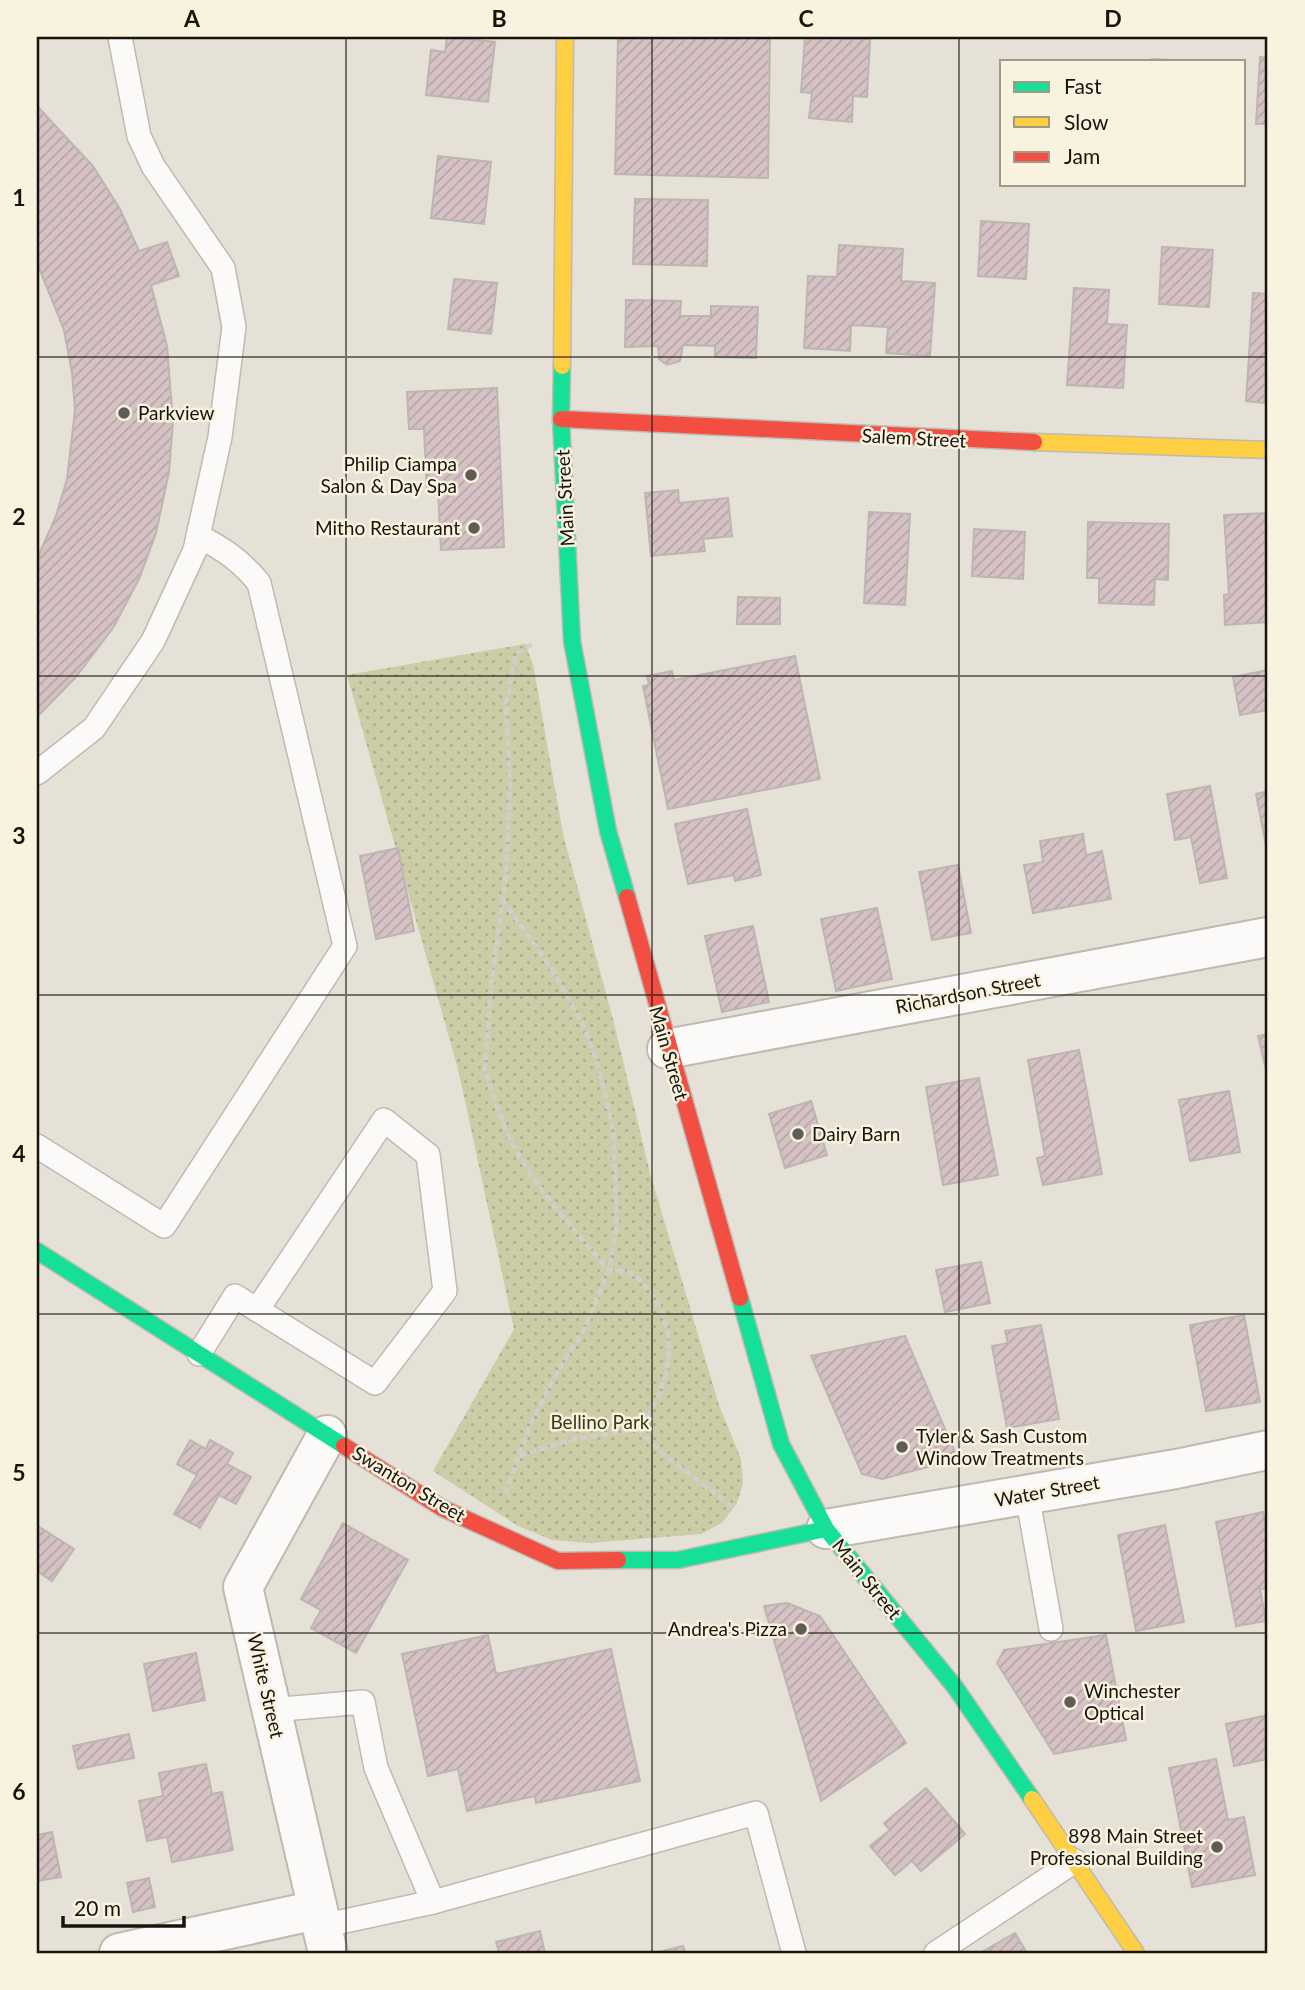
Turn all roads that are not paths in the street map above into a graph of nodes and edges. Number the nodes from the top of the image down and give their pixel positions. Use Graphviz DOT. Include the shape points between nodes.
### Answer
graph roads {
  1 [pos="120,37"];
  2 [pos="565,37"];
  3 [pos="561,419"];
  4 [pos="1268,450"];
  5 [pos="198,536"];
  6 [pos="37,773"];
  7 [pos="1268,937"];
  8 [pos="667,1049"];
  9 [pos="37,1146"];
  10 [pos="37,1251"];
  11 [pos="257,1310"];
  12 [pos="199,1354"];
  13 [pos="327,1435"];
  14 [pos="1268,1450"];
  15 [pos="1027,1494"];
  16 [pos="826,1529"];
  17 [pos="1051,1629"];
  18 [pos="271,1710"];
  19 [pos="1075,1861"];
  20 [pos="433,1902"];
  21 [pos="323,1930"];
  22 [pos="118,1953"];
  23 [pos="794,1953"];
  24 [pos="936,1953"];
  25 [pos="1136,1953"];
  1 -- 5 [label="lane" via="139,136 153,166 223,268 234,327 220,437"];
  2 -- 3 [label="main road, Main Street"];
  3 -- 4 [label="main road, Salem Street" via="937,439"];
  3 -- 8 [label="main road, Main Street" via="571,622 608,831"];
  5 -- 6 [label="lane" via="153,641 94,727"];
  5 -- 9 [label="lane" via="225,549 259,583 345,946 163,1226"];
  7 -- 8 [label="street, Richardson Street"];
  8 -- 16 [label="main road, Main Street" via="781,1444"];
  10 -- 12 [label="main road, Swanton Street"];
  11 -- 11 [label="lane" via="376,1383 445,1291 428,1155 384,1119"];
  11 -- 12 [label="lane" via="235,1296"];
  12 -- 13 [label="main road, Swanton Street"];
  13 -- 16 [label="main road, Swanton Street" via="442,1508 558,1561 678,1560"];
  13 -- 18 [label="street, White Street" via="243,1587"];
  14 -- 15 [label="street, Water Street"];
  15 -- 16 [label="street, Water Street"];
  15 -- 17 [label="lane"];
  16 -- 19 [label="main road, Main Street" via="955,1687"];
  18 -- 20 [label="lane" via="363,1702 376,1768"];
  18 -- 21 [label="street, White Street"];
  19 -- 24 [label="lane"];
  19 -- 25 [label="main road, Main Street"];
  20 -- 21 [label="lane"];
  20 -- 23 [label="lane" via="756,1813"];
  21 -- 22 [label="street"];
}
